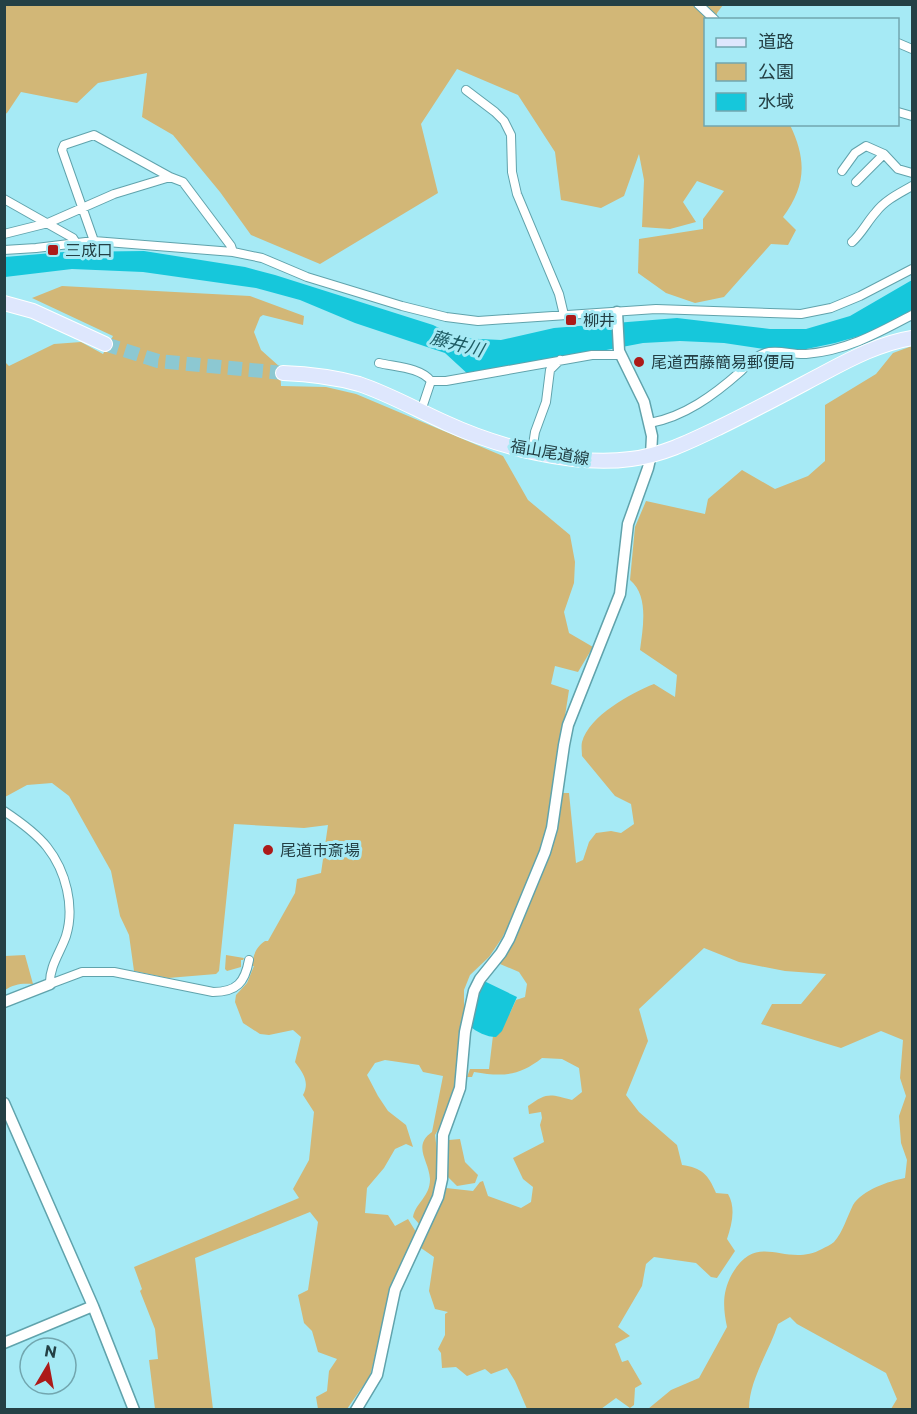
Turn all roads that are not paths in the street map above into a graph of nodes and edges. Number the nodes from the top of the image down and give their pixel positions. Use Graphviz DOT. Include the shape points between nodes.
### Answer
graph roads {
  1 [pos="698,4"];
  2 [pos="713,18"];
  3 [pos="466,90"];
  4 [pos="884,154"];
  5 [pos="842,171"];
  6 [pos="912,173"];
  7 [pos="170,177"];
  8 [pos="856,182"];
  9 [pos="912,186"];
  10 [pos="4,199"];
  11 [pos="82,209"];
  12 [pos="48,223"];
  13 [pos="4,234"];
  14 [pos="94,241"];
  15 [pos="852,242"];
  16 [pos="76,243"];
  17 [pos="4,250"];
  18 [pos="233,252"];
  19 [pos="912,269"];
  20 [pos="4,303"];
  21 [pos="617,312"];
  22 [pos="564,315"];
  23 [pos="912,315"];
  24 [pos="912,338"];
  25 [pos="862,341"];
  26 [pos="105,344"];
  27 [pos="620,351"];
  28 [pos="856,356"];
  29 [pos="560,360"];
  30 [pos="379,363"];
  31 [pos="283,373"];
  32 [pos="431,381"];
  33 [pos="421,411"];
  34 [pos="650,423"];
  35 [pos="532,451"];
  36 [pos="651,455"];
  37 [pos="4,811"];
  38 [pos="249,960"];
  39 [pos="50,984"];
  40 [pos="4,1002"];
  41 [pos="4,1103"];
  42 [pos="93,1306"];
  43 [pos="4,1343"];
  44 [pos="134,1410"];
  45 [pos="356,1410"];
  1 -- 2 [label="street"];
  3 -- 22 [label="street" via="504,121 511,135 517,194"];
  4 -- 5 [label="street" via="866,146 855,153"];
  4 -- 6 [label="street" via="898,169"];
  4 -- 8 [label="street"];
  7 -- 11 [label="street" via="114,194"];
  7 -- 11 [label="street" via="94,135 64,145 62,150"];
  7 -- 18 [label="street" via="183,182"];
  9 -- 15 [label="street" via="886,202"];
  10 -- 12 [label="street"];
  11 -- 12 [label="street"];
  11 -- 14 [label="street"];
  12 -- 13 [label="street"];
  12 -- 16 [label="street" via="73,237"];
  14 -- 16 [label="street"];
  14 -- 18 [label="street"];
  16 -- 17 [label="street"];
  18 -- 22 [label="street" via="446,317 478,321"];
  19 -- 21 [label="street" via="831,308 801,314 656,309"];
  20 -- 26 [label="main road" via="33,311"];
  21 -- 22 [label="street"];
  21 -- 27 [label="street"];
  23 -- 25 [label="street"];
  24 -- 28 [label="main road, 福山尾道線"];
  25 -- 28 [label="street"];
  25 -- 34 [label="street" via="806,354 765,353 687,411"];
  27 -- 29 [label="street"];
  27 -- 34 [label="street"];
  28 -- 36 [label="main road, 福山尾道線" via="744,416 683,445"];
  29 -- 32 [label="street"];
  29 -- 35 [label="street" via="550,370 546,402"];
  30 -- 32 [label="street" via="417,371"];
  31 -- 33 [label="main road, 福山尾道線" via="350,382"];
  32 -- 33 [label="street"];
  33 -- 35 [label="main road, 福山尾道線" via="487,439"];
  34 -- 36 [label="street"];
  35 -- 36 [label="main road, 福山尾道線" via="599,460"];
  36 -- 45 [label="street" via="628,524 620,594 568,725 545,852 509,939 474,992 465,1032 460,1088 443,1135 438,1197 395,1290 377,1375"];
  37 -- 39 [label="street" via="47,847 63,877 70,922"];
  38 -- 39 [label="street" via="246,976 225,992 106,972 82,972"];
  39 -- 40 [label="street"];
  41 -- 42 [label="street"];
  42 -- 43 [label="street"];
  42 -- 44 [label="street"];
}
